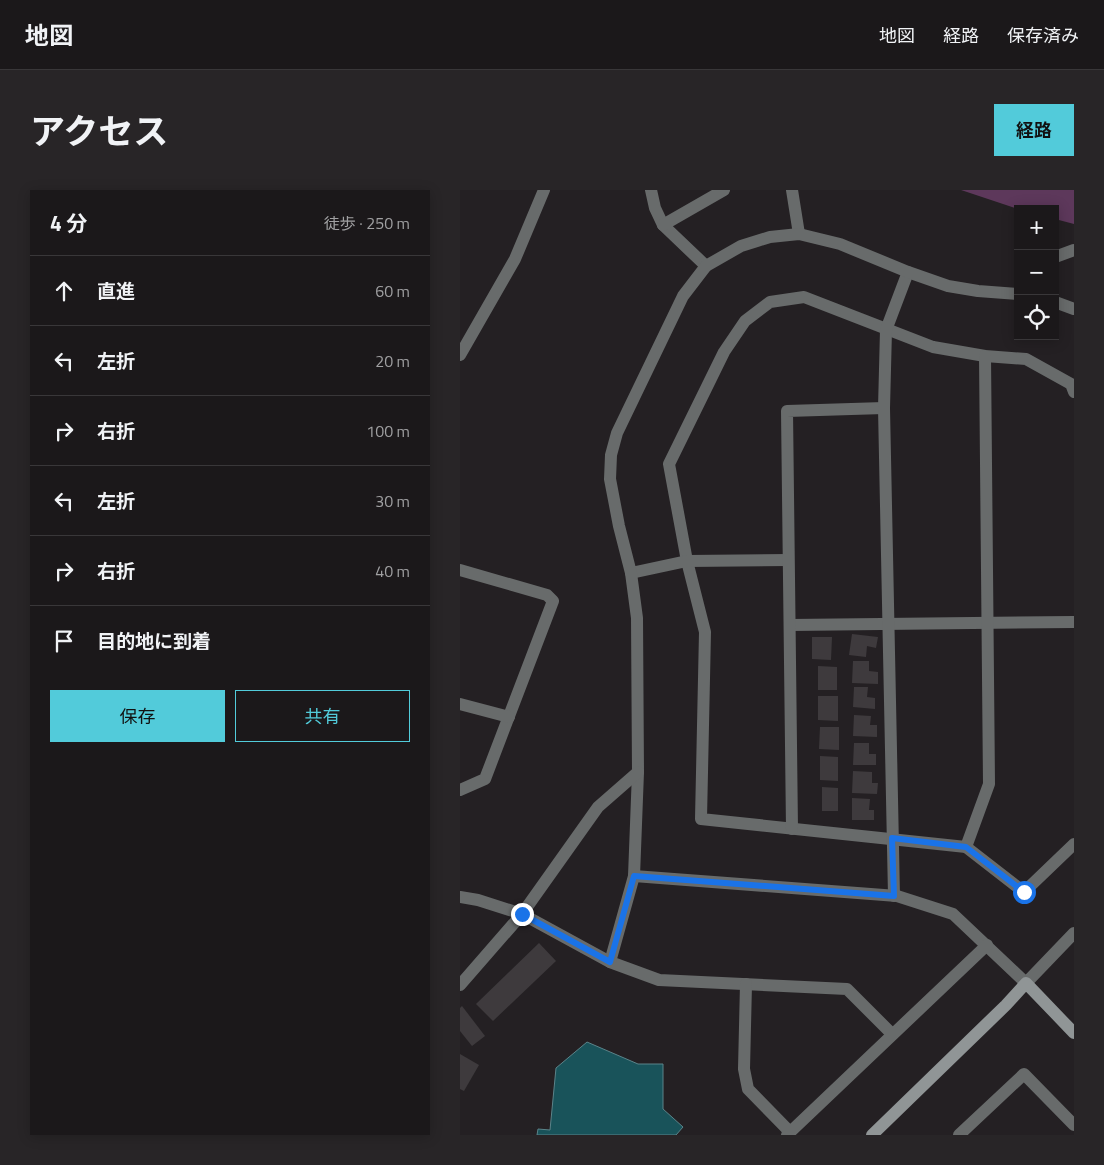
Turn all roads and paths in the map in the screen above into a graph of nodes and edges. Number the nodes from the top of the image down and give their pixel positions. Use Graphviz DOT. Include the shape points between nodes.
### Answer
graph roads {
  1 [pos="544,190"];
  2 [pos="651,190"];
  3 [pos="724,190"];
  4 [pos="792,190"];
  5 [pos="663,225"];
  6 [pos="799,234"];
  7 [pos="1074,250"];
  8 [pos="1059,256"];
  9 [pos="706,266"];
  10 [pos="908,272"];
  11 [pos="1014,294"];
  12 [pos="1059,303"];
  13 [pos="1074,309"];
  14 [pos="886,330"];
  15 [pos="460,355"];
  16 [pos="985,356"];
  17 [pos="1074,392"];
  18 [pos="884,408"];
  19 [pos="788,560"];
  20 [pos="687,561"];
  21 [pos="460,570"];
  22 [pos="631,573"];
  23 [pos="1074,622"];
  24 [pos="988,623"];
  25 [pos="888,624"];
  26 [pos="790,625"];
  27 [pos="460,704"];
  28 [pos="509,717"];
  29 [pos="638,772"];
  30 [pos="460,790"];
  31 [pos="792,829"];
  32 [pos="892,838"];
  33 [pos="1074,844"];
  34 [pos="966,847"];
  35 [pos="634,876"];
  36 [pos="894,896"];
  37 [pos="460,897"];
  38 [pos="522,914"];
  39 [pos="1074,933"];
  40 [pos="987,945"];
  41 [pos="610,962"];
  42 [pos="1026,983"];
  43 [pos="746,984"];
  44 [pos="460,985"];
  45 [pos="1074,1033"];
  46 [pos="892,1034"];
  47 [pos="1074,1125"];
  48 [pos="789,1133"];
  49 [pos="872,1135"];
  50 [pos="959,1135"];
  1 -- 15 [label="street" via="515,259"];
  2 -- 5 [label="street"];
  3 -- 5 [label="street"];
  4 -- 6 [label="street"];
  5 -- 9 [label="street"];
  6 -- 9 [label="street" via="770,237 741,246"];
  6 -- 10 [label="street" via="840,244"];
  7 -- 8 [label="street"];
  9 -- 22 [label="street" via="683,296 617,433 611,456 610,479"];
  10 -- 11 [label="street" via="948,286"];
  10 -- 14 [label="street"];
  12 -- 13 [label="street"];
  14 -- 16 [label="street" via="933,347"];
  14 -- 18 [label="street"];
  14 -- 20 [label="street" via="804,297 770,302 744,321 724,352 669,464"];
  16 -- 17 [label="street" via="1026,359 1071,384"];
  16 -- 24 [label="street"];
  18 -- 19 [label="street" via="787,411"];
  18 -- 25 [label="street"];
  19 -- 20 [label="street"];
  19 -- 26 [label="street"];
  20 -- 22 [label="street"];
  20 -- 31 [label="street" via="705,632 701,819"];
  21 -- 28 [label="street" via="546,595 553,601"];
  22 -- 29 [label="street" via="638,618"];
  23 -- 24 [label="street"];
  24 -- 25 [label="street"];
  24 -- 34 [label="street" via="989,784"];
  25 -- 26 [label="street"];
  25 -- 32 [label="street"];
  26 -- 31 [label="street"];
  27 -- 28 [label="street"];
  28 -- 30 [label="street" via="485,779"];
  29 -- 35 [label="street"];
  29 -- 38 [label="street" via="598,807"];
  31 -- 32 [label="street"];
  32 -- 34 [label="street"];
  32 -- 36 [label="street"];
  33 -- 34 [label="street" via="1024,892"];
  35 -- 36 [label="street"];
  35 -- 41 [label="street"];
  36 -- 40 [label="street" via="953,914"];
  37 -- 38 [label="street"];
  38 -- 41 [label="street"];
  38 -- 44 [label="street"];
  39 -- 42 [label="street"];
  40 -- 42 [label="street"];
  40 -- 46 [label="street"];
  41 -- 43 [label="street" via="659,980"];
  42 -- 45 [label="street"];
  42 -- 49 [label="street"];
  43 -- 46 [label="street" via="847,989"];
  43 -- 48 [label="street" via="744,1069 748,1089"];
  46 -- 48 [label="street"];
  47 -- 50 [label="street" via="1024,1074"];
}
